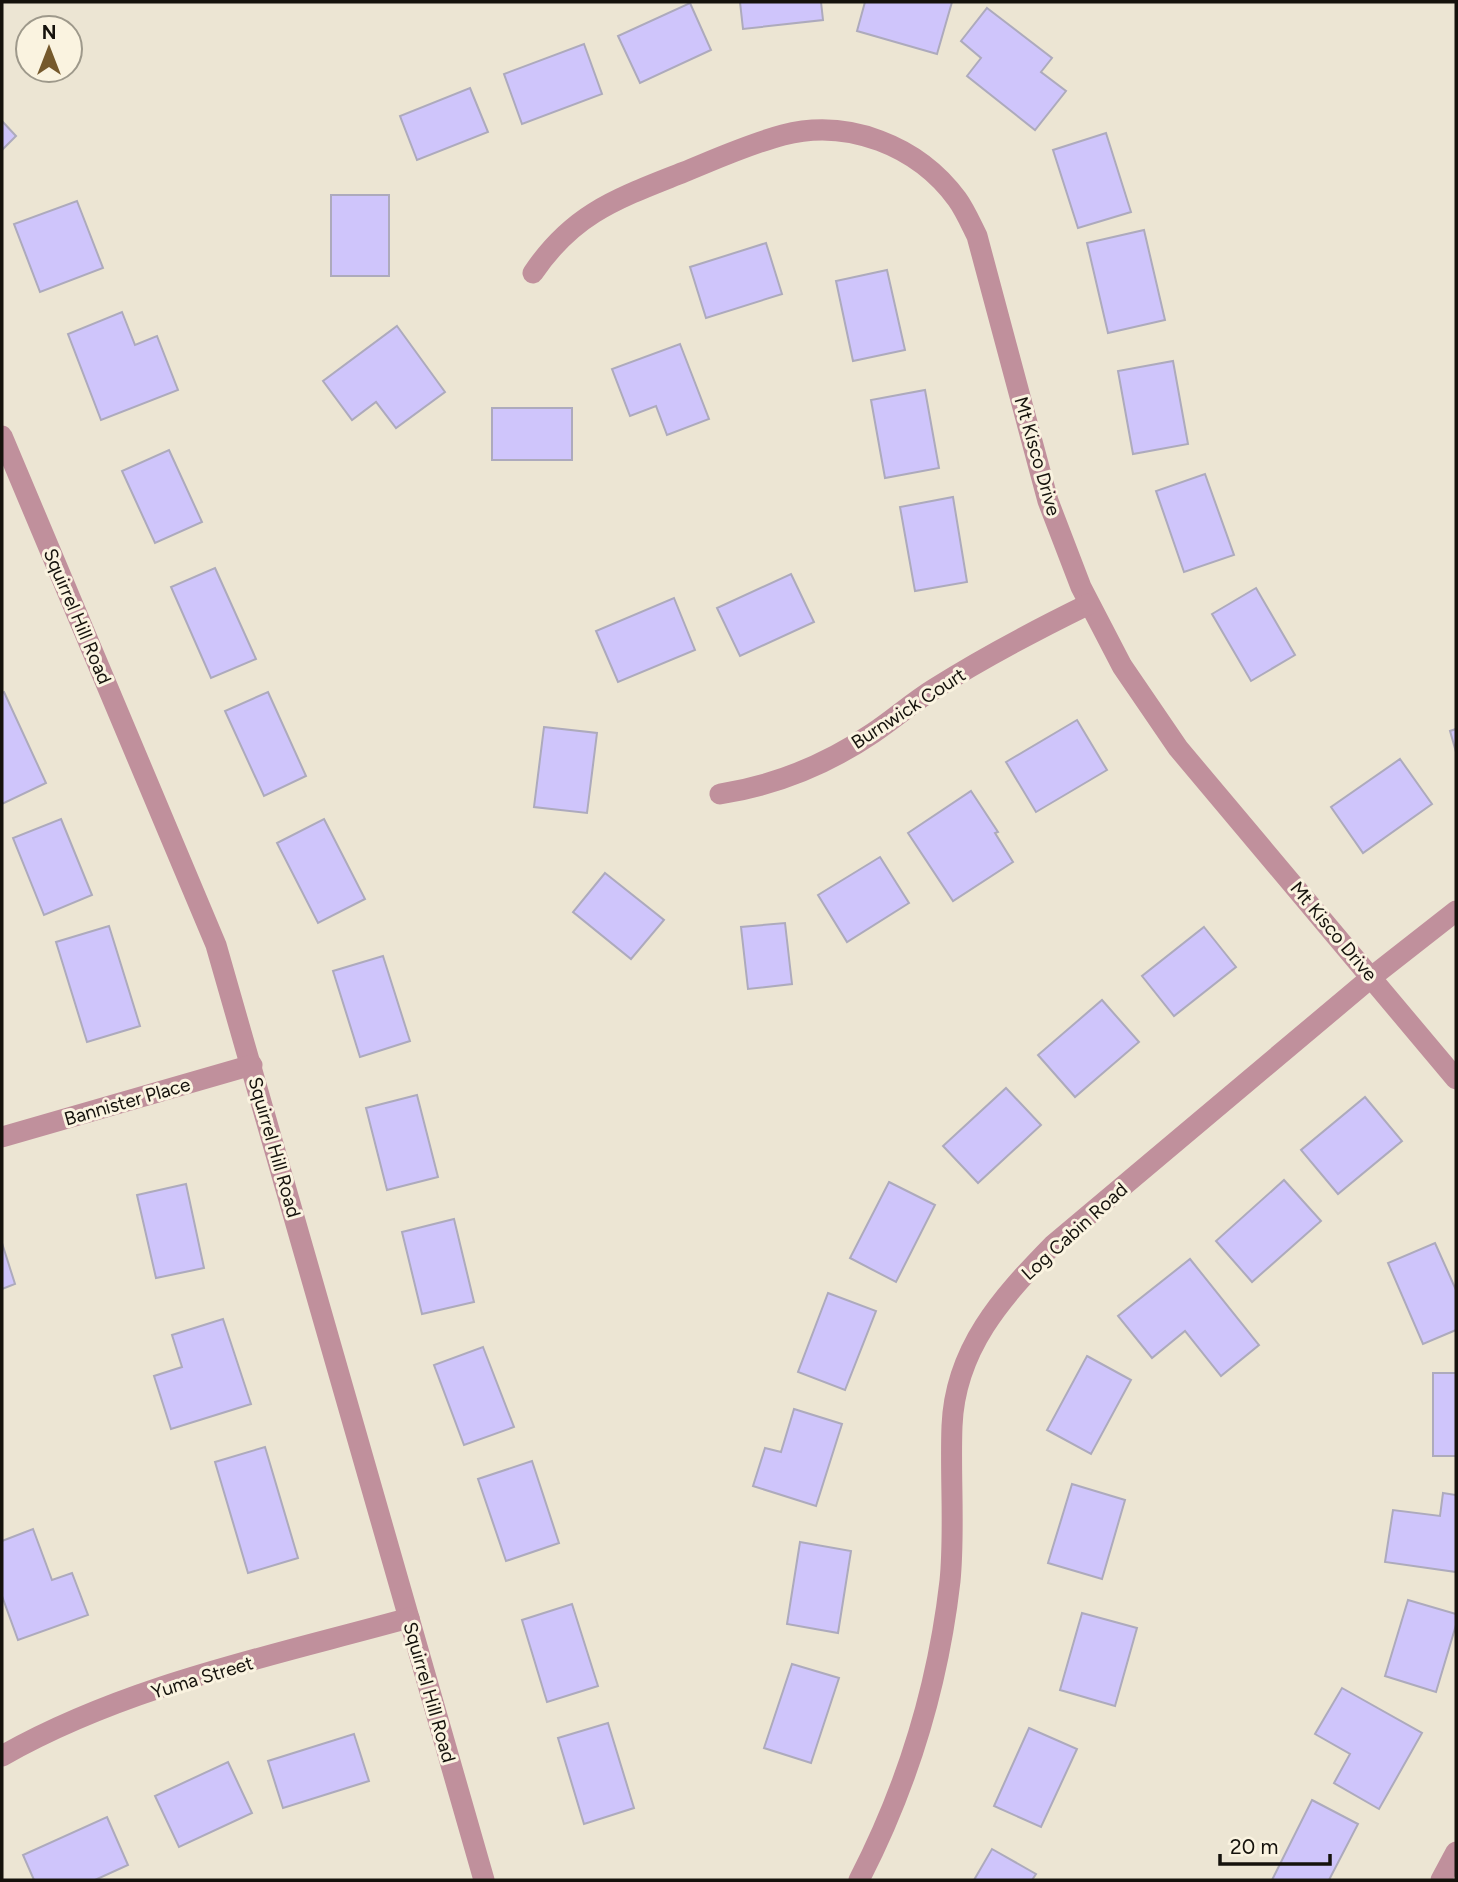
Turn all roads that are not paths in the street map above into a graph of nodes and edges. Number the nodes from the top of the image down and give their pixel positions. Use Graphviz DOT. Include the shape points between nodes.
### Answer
graph roads {
  1 [pos="533,273"];
  2 [pos="2,436"];
  3 [pos="1089,604"];
  4 [pos="720,794"];
  5 [pos="1456,911"];
  6 [pos="1373,976"];
  7 [pos="252,1065"];
  8 [pos="1456,1079"];
  9 [pos="2,1137"];
  10 [pos="409,1618"];
  11 [pos="2,1756"];
  12 [pos="1456,1853"];
  13 [pos="484,1880"];
  14 [pos="859,1880"];
  15 [pos="1441,1880"];
  1 -- 3 [label="street, Mt Kisco Drive" via="571,228 605,204 785,134 824,129 862,134 898,148 931,170 977,236 1048,501"];
  2 -- 7 [label="street, Squirrel Hill Road" via="216,945"];
  3 -- 4 [label="street, Burnwick Court" via="1009,643 871,734 786,780"];
  3 -- 6 [label="street, Mt Kisco Drive" via="1122,666 1178,748"];
  5 -- 6 [label="street, Log Cabin Road"];
  6 -- 8 [label="street, Mt Kisco Drive"];
  6 -- 14 [label="street, Log Cabin Road" via="1053,1245 1006,1293 979,1332 961,1377 952,1423 950,1580 936,1668 907,1772"];
  7 -- 9 [label="street, Bannister Place"];
  7 -- 10 [label="street, Squirrel Hill Road"];
  10 -- 11 [label="street, Yuma Street" via="166,1686 80,1717"];
  10 -- 13 [label="street, Squirrel Hill Road"];
  12 -- 15 [label="street"];
}
